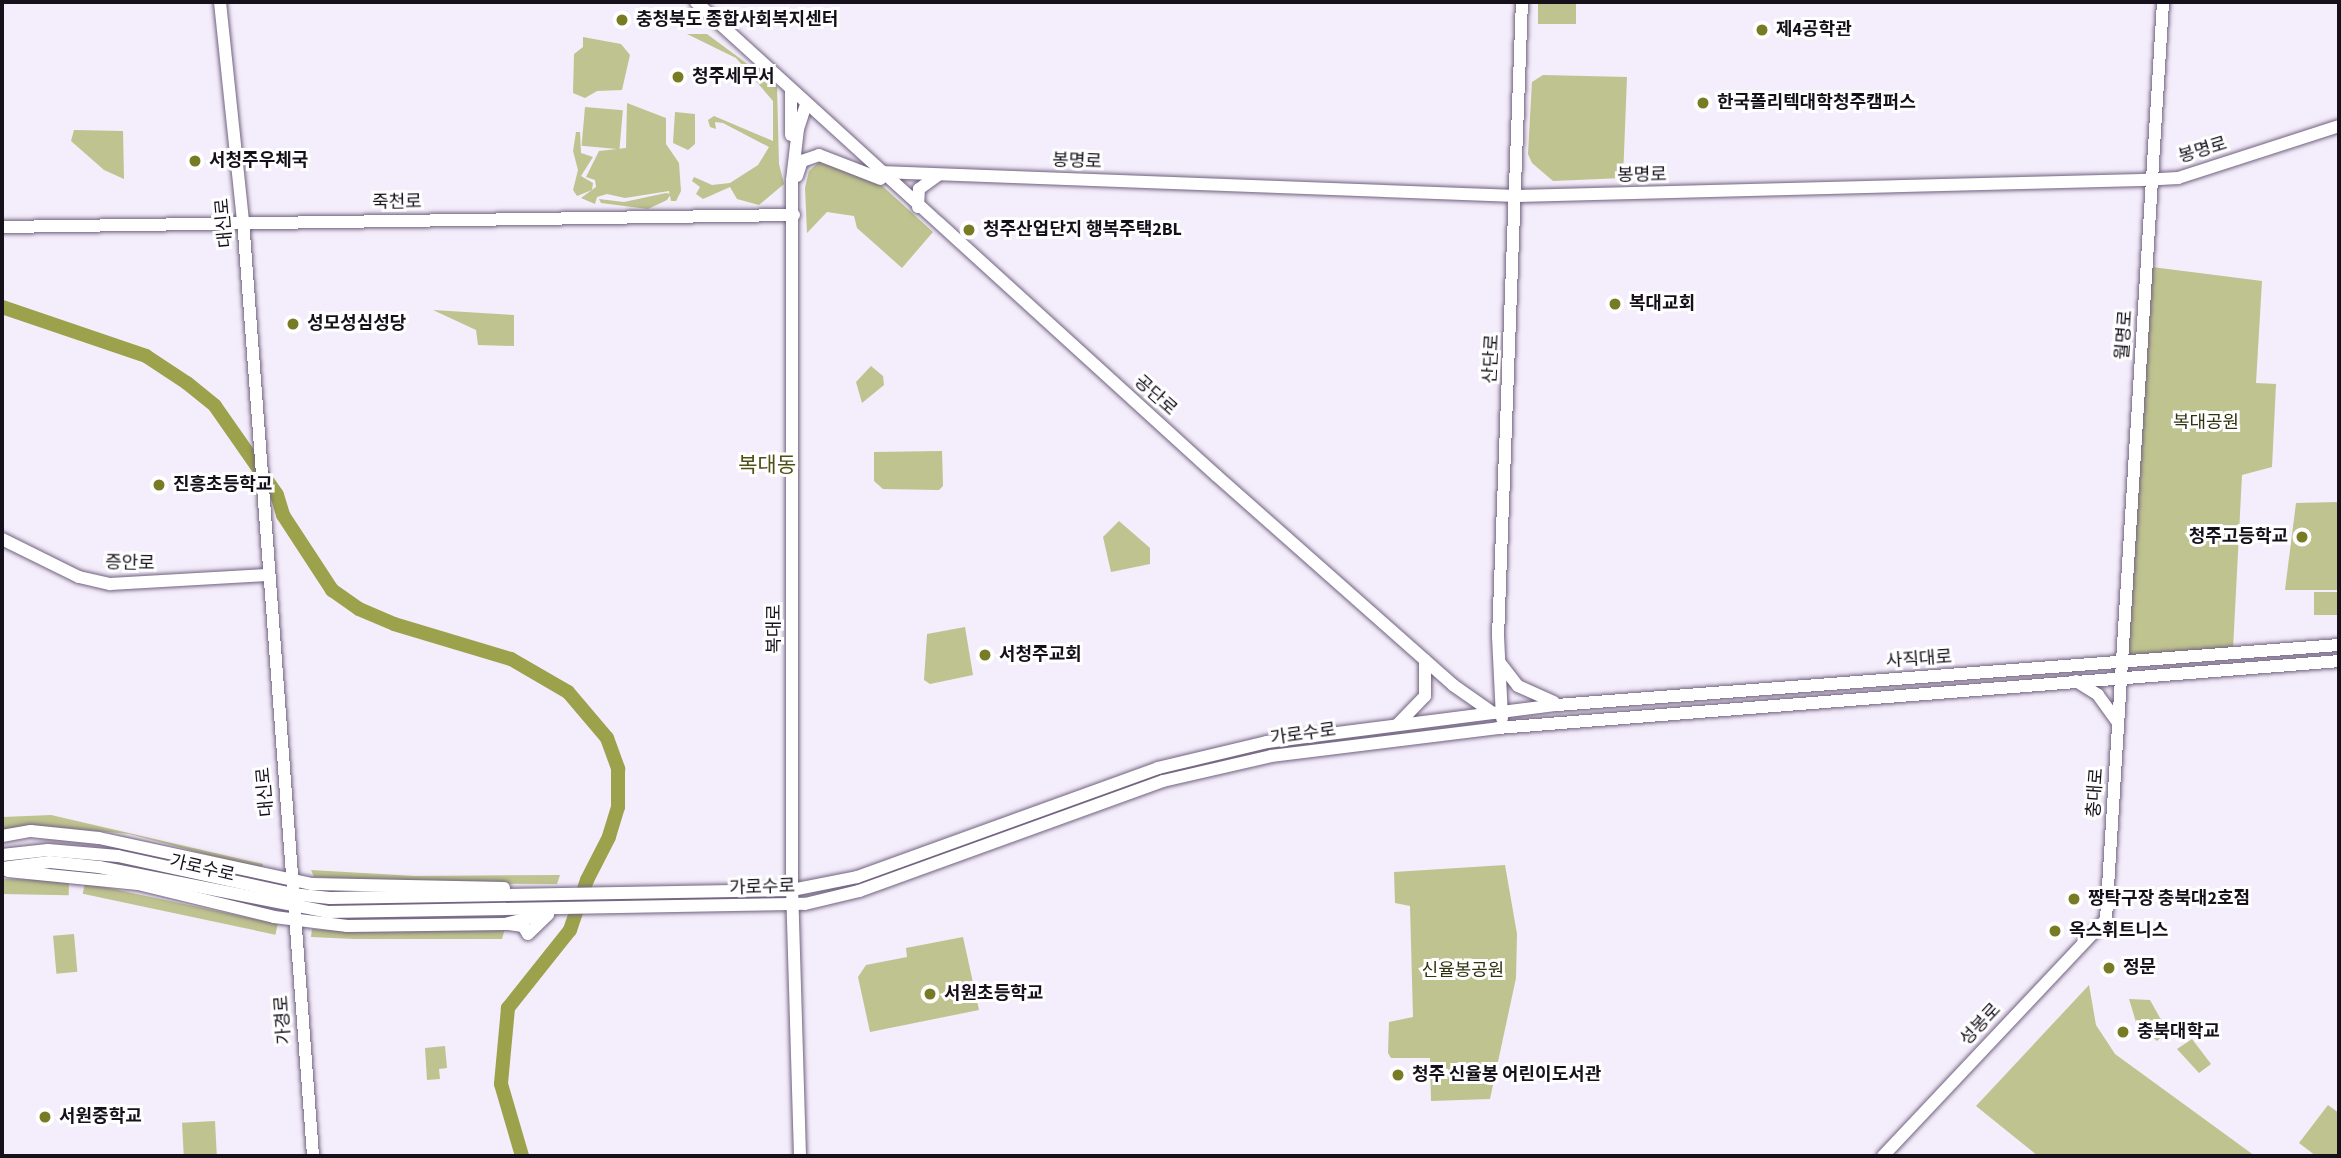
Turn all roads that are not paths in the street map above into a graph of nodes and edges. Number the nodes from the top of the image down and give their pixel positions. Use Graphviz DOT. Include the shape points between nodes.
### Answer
graph roads {
  1 [pos="220,2"];
  2 [pos="696,2"];
  3 [pos="1522,2"];
  4 [pos="2163,2"];
  5 [pos="791,90"];
  6 [pos="806,104"];
  7 [pos="2339,126"];
  8 [pos="880,172"];
  9 [pos="938,174"];
  10 [pos="2152,179"];
  11 [pos="893,184"];
  12 [pos="792,185"];
  13 [pos="1517,196"];
  14 [pos="918,207"];
  15 [pos="794,215"];
  16 [pos="243,220"];
  17 [pos="2,227"];
  18 [pos="2,539"];
  19 [pos="267,575"];
  20 [pos="2339,645"];
  21 [pos="1424,660"];
  22 [pos="1499,660"];
  23 [pos="2339,661"];
  24 [pos="2121,670"];
  25 [pos="2075,680"];
  26 [pos="1564,704"];
  27 [pos="1500,717"];
  28 [pos="2118,725"];
  29 [pos="1396,726"];
  30 [pos="66,833"];
  31 [pos="2,836"];
  32 [pos="2,855"];
  33 [pos="148,860"];
  34 [pos="2,869"];
  35 [pos="792,890"];
  36 [pos="293,901"];
  37 [pos="793,905"];
  38 [pos="554,911"];
  39 [pos="2106,919"];
  40 [pos="313,1156"];
  41 [pos="800,1156"];
  42 [pos="1883,1156"];
  1 -- 16 [label="street, 대신로"];
  2 -- 5 [label="street, 공단로"];
  3 -- 13 [label="street, 산단로"];
  4 -- 10 [label="street, 월명로"];
  5 -- 6 [label="street, 공단로"];
  5 -- 12 [label="street"];
  6 -- 8 [label="street, 공단로"];
  6 -- 12 [label="street, 복대로" via="798,129"];
  7 -- 10 [label="street, 봉명로" via="2178,178"];
  8 -- 9 [label="street, 봉명로"];
  8 -- 11 [label="street, 공단로"];
  9 -- 13 [label="street, 봉명로"];
  9 -- 14 [label="street" via="919,189"];
  10 -- 13 [label="street, 봉명로"];
  10 -- 24 [label="street, 월명로"];
  11 -- 12 [label="street" via="819,155 802,161"];
  11 -- 14 [label="street, 공단로"];
  12 -- 15 [label="street, 복대로"];
  13 -- 22 [label="street, 산단로"];
  14 -- 21 [label="street, 공단로"];
  15 -- 16 [label="street, 죽천로"];
  15 -- 35 [label="street, 복대로"];
  16 -- 17 [label="street, 죽천로"];
  16 -- 19 [label="street, 대신로"];
  18 -- 19 [label="street, 증안로" via="79,577 110,584"];
  19 -- 36 [label="street, 대신로"];
  20 -- 24 [label="street, 사직대로"];
  21 -- 27 [label="street, 공단로"];
  21 -- 29 [label="street" via="1425,696 1412,715"];
  22 -- 26 [label="street" via="1523,690"];
  22 -- 27 [label="street, 산단로"];
  23 -- 24 [label="street, 사직대로"];
  24 -- 25 [label="street, 사직대로"];
  24 -- 26 [label="street, 사직대로"];
  24 -- 28 [label="street, 충대로"];
  25 -- 27 [label="street, 사직대로"];
  25 -- 28 [label="street" via="2098,695"];
  26 -- 27 [label="street, 사직대로"];
  27 -- 29 [label="street, 가로수로"];
  27 -- 37 [label="street, 가로수로" via="1203,770 859,891"];
  28 -- 39 [label="street, 충대로"];
  29 -- 35 [label="street, 가로수로" via="1266,742 1198,756 857,877"];
  30 -- 31 [label="street"];
  30 -- 33 [label="street"];
  30 -- 36 [label="street"];
  32 -- 33 [label="street, 가로수로" via="48,850"];
  33 -- 36 [label="street, 가로수로"];
  34 -- 36 [label="street"];
  35 -- 36 [label="street, 가로수로" via="560,895 523,888 388,888"];
  35 -- 37 [label="street, 복대로"];
  36 -- 38 [label="street, 가로수로" via="370,913"];
  36 -- 38 [label="street" via="347,926 505,924 520,925 528,934"];
  36 -- 40 [label="street, 가경로"];
  37 -- 38 [label="street, 가로수로"];
  37 -- 41 [label="street, 복대로"];
  39 -- 42 [label="street, 성봉로"];
}
